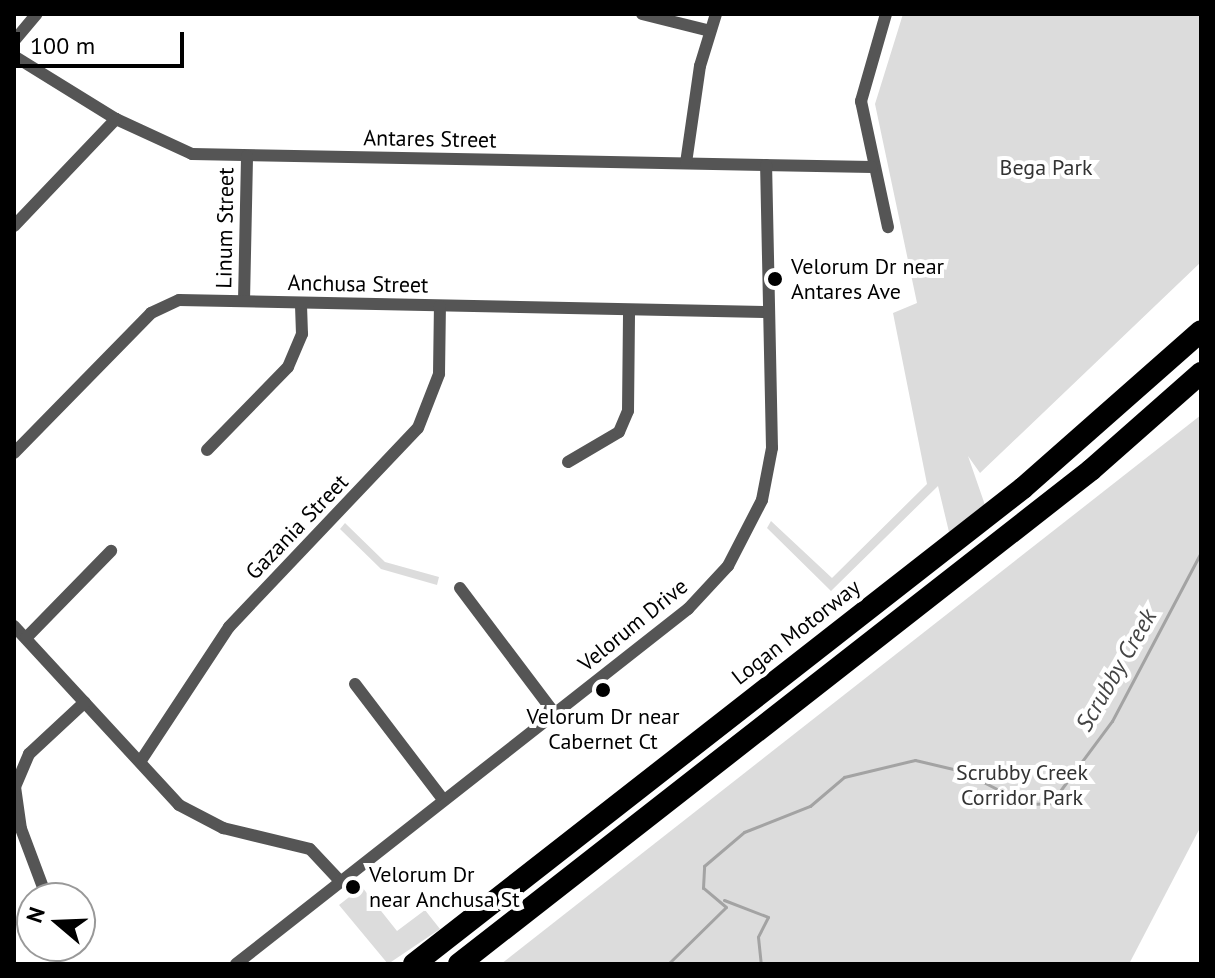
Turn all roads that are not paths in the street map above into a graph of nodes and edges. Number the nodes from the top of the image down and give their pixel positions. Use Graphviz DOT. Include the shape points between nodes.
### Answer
graph roads {
  1 [pos="37,14"];
  2 [pos="642,14"];
  3 [pos="716,14"];
  4 [pos="886,14"];
  5 [pos="710,31"];
  6 [pos="14,41"];
  7 [pos="14,56"];
  8 [pos="116,119"];
  9 [pos="247,156"];
  10 [pos="686,163"];
  11 [pos="766,165"];
  12 [pos="872,167"];
  13 [pos="14,226"];
  14 [pos="888,227"];
  15 [pos="244,301"];
  16 [pos="301,303"];
  17 [pos="440,306"];
  18 [pos="629,310"];
  19 [pos="764,312"];
  20 [pos="1201,331"];
  21 [pos="1201,373"];
  22 [pos="207,450"];
  23 [pos="14,453"];
  24 [pos="568,462"];
  25 [pos="111,551"];
  26 [pos="460,588"];
  27 [pos="14,626"];
  28 [pos="26,638"];
  29 [pos="355,684"];
  30 [pos="85,702"];
  31 [pos="555,714"];
  32 [pos="140,762"];
  33 [pos="441,797"];
  34 [pos="41,882"];
  35 [pos="341,882"];
  36 [pos="236,964"];
  37 [pos="414,964"];
  38 [pos="459,964"];
  1 -- 6 [label="street"];
  2 -- 5 [label="street"];
  3 -- 5 [label="street"];
  4 -- 12 [label="street" via="862,87"];
  5 -- 10 [label="street"];
  7 -- 8 [label="street, Antares Street"];
  8 -- 9 [label="street, Antares Street" via="175,150"];
  8 -- 13 [label="street"];
  9 -- 10 [label="street, Antares Street"];
  9 -- 15 [label="street, Linum Street"];
  10 -- 11 [label="street, Antares Street"];
  11 -- 12 [label="street, Antares Street"];
  11 -- 19 [label="street, Velorum Drive"];
  12 -- 14 [label="street"];
  15 -- 16 [label="street, Anchusa Street"];
  15 -- 23 [label="street, Anchusa Street" via="164,304"];
  16 -- 17 [label="street, Anchusa Street"];
  16 -- 22 [label="street" via="302,334 288,367"];
  17 -- 18 [label="street, Anchusa Street"];
  17 -- 32 [label="street, Gazania Street" via="439,374 418,428 229,627"];
  18 -- 19 [label="street, Anchusa Street"];
  18 -- 24 [label="street" via="624,421 603,448"];
  19 -- 31 [label="street, Velorum Drive" via="772,448 747,534 688,609"];
  20 -- 37 [label="highway, Logan Motorway" via="987,517"];
  21 -- 38 [label="highway" via="963,570"];
  25 -- 28 [label="street"];
  26 -- 31 [label="street"];
  27 -- 28 [label="street"];
  28 -- 30 [label="street"];
  29 -- 33 [label="street"];
  30 -- 32 [label="street"];
  30 -- 34 [label="street" via="29,754 15,787 21,829"];
  31 -- 33 [label="street, Velorum Drive"];
  32 -- 35 [label="street" via="201,820 310,849"];
  33 -- 35 [label="street, Velorum Drive"];
  35 -- 36 [label="street, Velorum Drive"];
}
